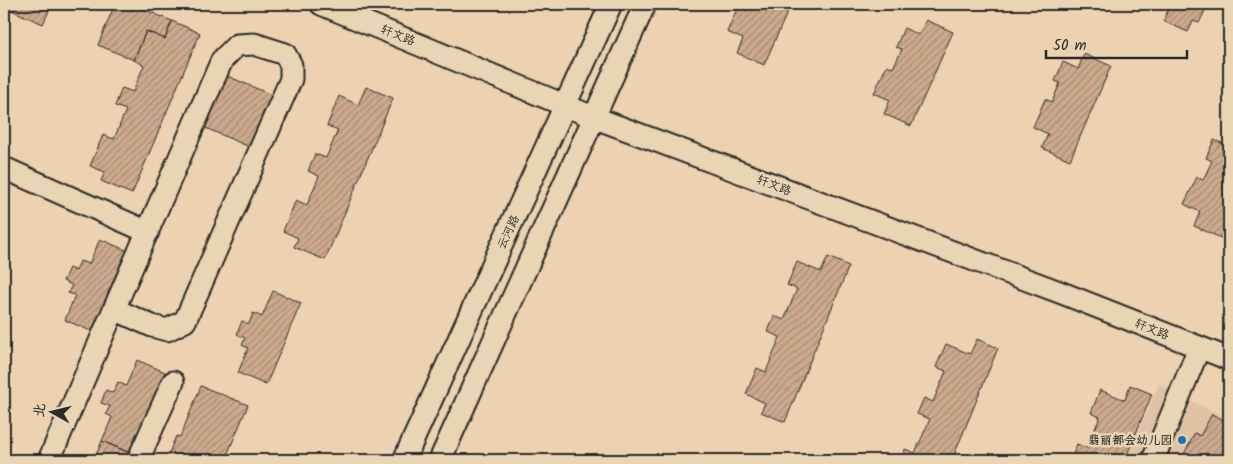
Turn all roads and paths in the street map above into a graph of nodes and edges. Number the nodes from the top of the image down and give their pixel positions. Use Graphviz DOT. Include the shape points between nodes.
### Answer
graph roads {
  1 [pos="321,4"];
  2 [pos="611,4"];
  3 [pos="644,4"];
  4 [pos="566,105"];
  5 [pos="593,117"];
  6 [pos="4,168"];
  7 [pos="148,232"];
  8 [pos="114,309"];
  9 [pos="1199,348"];
  10 [pos="1229,359"];
  11 [pos="173,382"];
  12 [pos="48,460"];
  13 [pos="138,460"];
  14 [pos="404,460"];
  15 [pos="440,460"];
  16 [pos="1153,460"];
  1 -- 4 [label="street, 轩文路"];
  2 -- 4 [label="street, 云河路"];
  3 -- 5 [label="street"];
  4 -- 5 [label="street, 轩文路"];
  4 -- 14 [label="street, 云河路"];
  5 -- 9 [label="street, 轩文路"];
  5 -- 15 [label="street"];
  6 -- 7 [label="street"];
  7 -- 8 [label="street"];
  7 -- 8 [label="street" via="222,60 237,45 254,44 285,54 291,65 291,80 185,321 167,330"];
  8 -- 12 [label="street"];
  9 -- 10 [label="street, 轩文路"];
  9 -- 16 [label="street"];
  11 -- 13 [label="street"];
}
